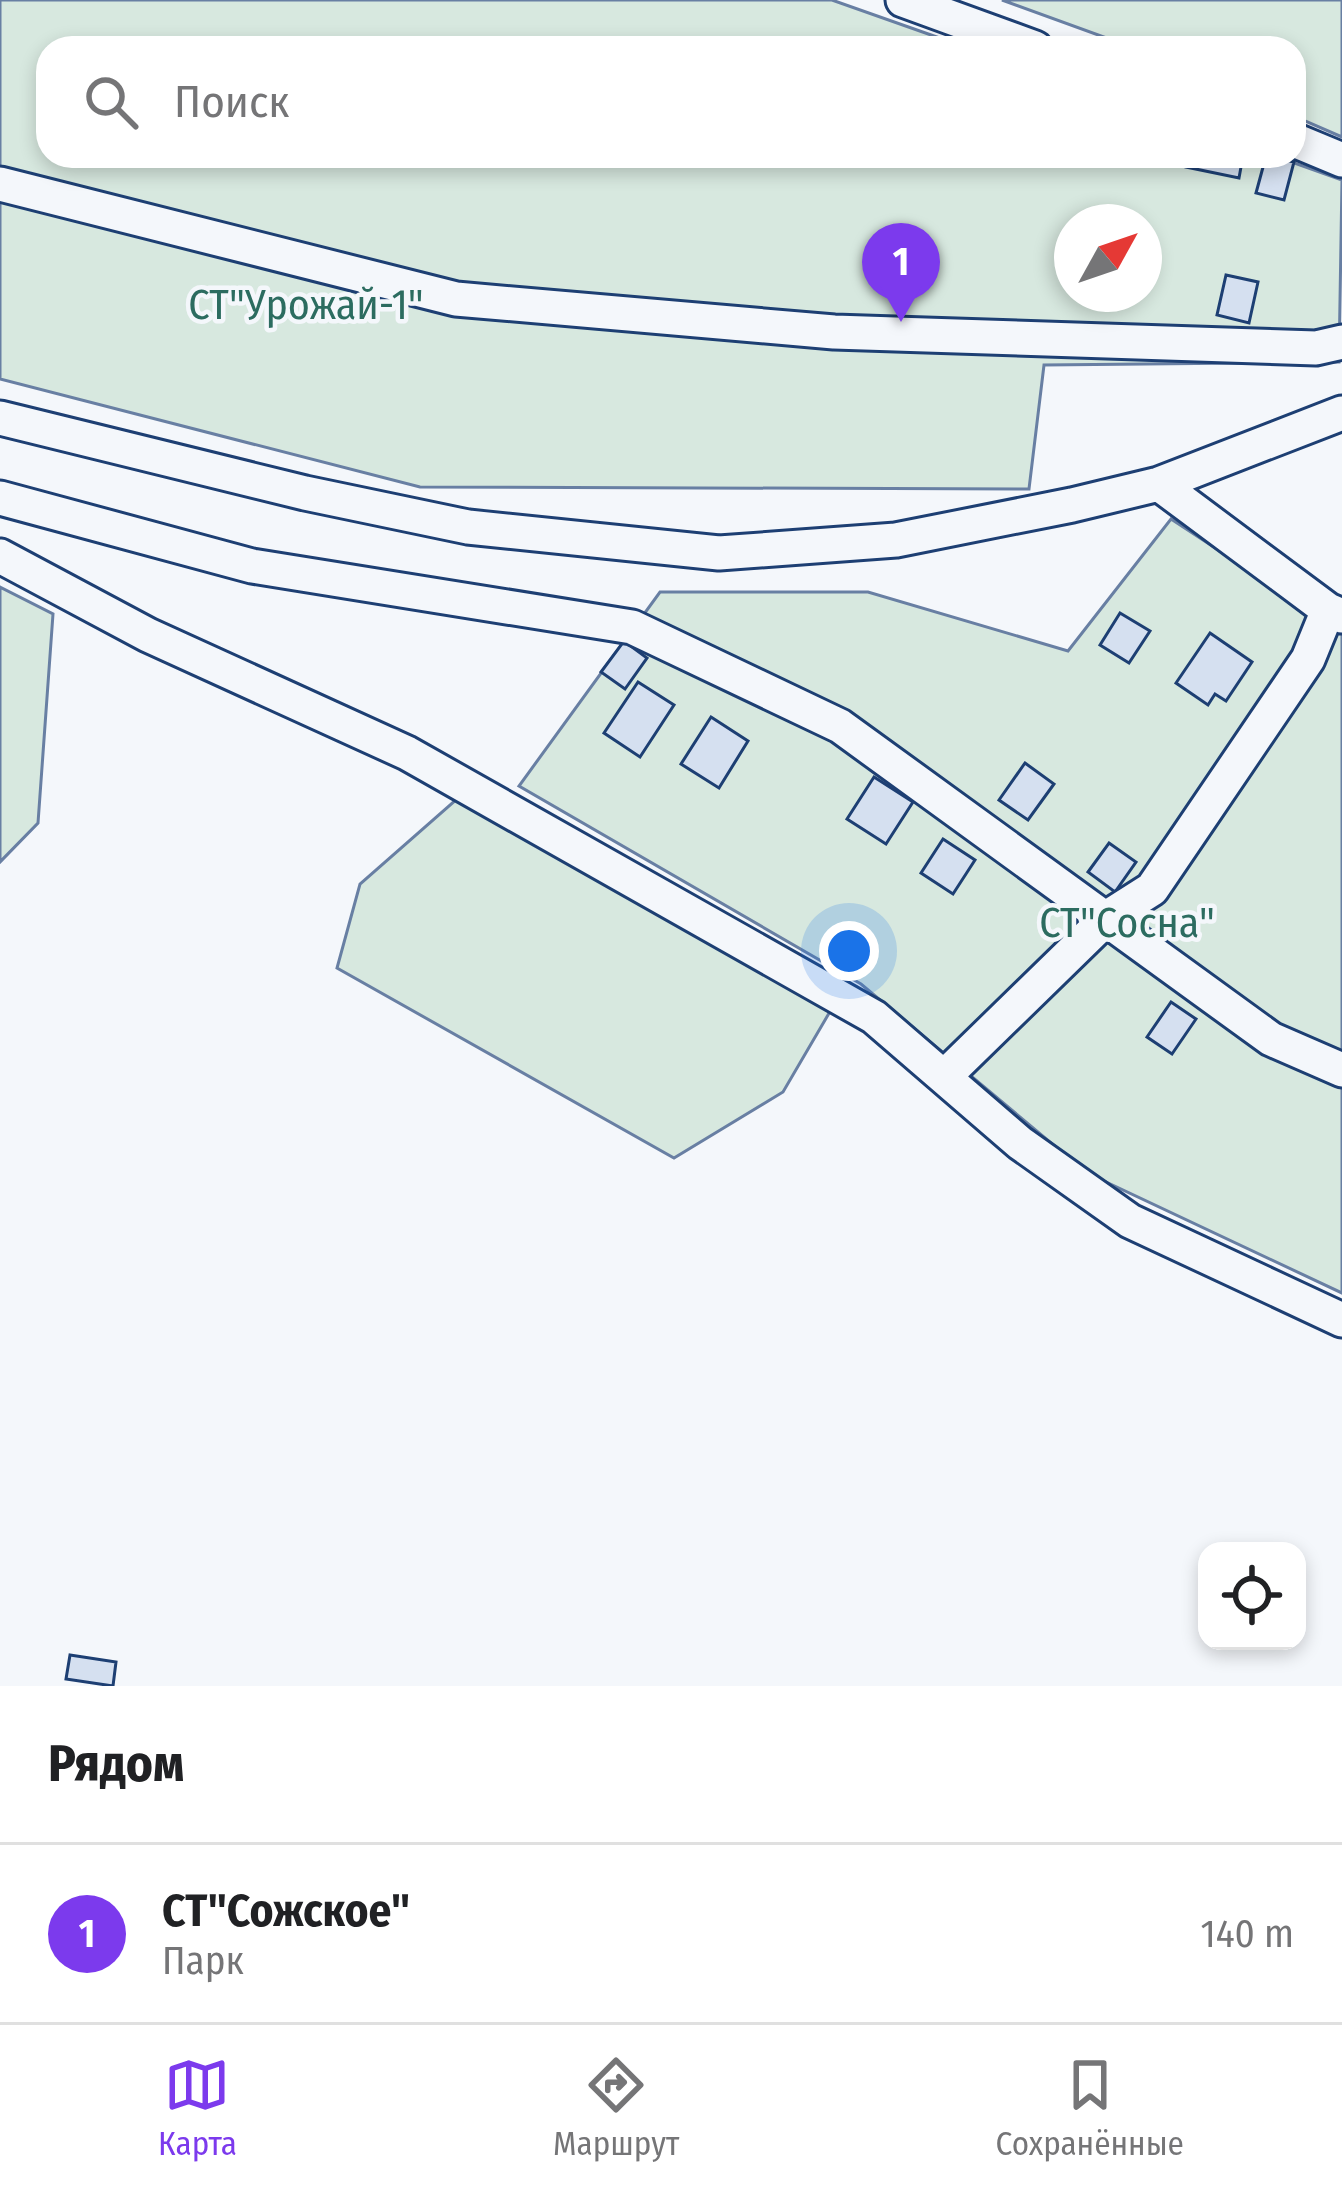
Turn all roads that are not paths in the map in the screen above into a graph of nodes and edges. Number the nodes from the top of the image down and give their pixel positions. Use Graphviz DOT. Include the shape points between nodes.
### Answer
graph roads {
  1 [pos="903,0"];
  2 [pos="1002,36"];
  3 [pos="1306,145"];
  4 [pos="1342,160"];
  5 [pos="0,184"];
  6 [pos="1342,341"];
  7 [pos="1342,413"];
  8 [pos="0,418"];
  9 [pos="1160,484"];
  10 [pos="0,498"];
  11 [pos="0,556"];
  12 [pos="1335,613"];
  13 [pos="1108,917"];
  14 [pos="1342,1070"];
  15 [pos="944,1077"];
  16 [pos="1342,1320"];
  1 -- 2 [label="street"];
  3 -- 4 [label="street"];
  5 -- 6 [label="street" via="456,298 834,332 1316,348"];
  7 -- 9 [label="street"];
  8 -- 9 [label="street" via="468,527 719,553 896,540"];
  9 -- 12 [label="street"];
  10 -- 13 [label="street" via="252,566 632,627 840,726"];
  11 -- 15 [label="street" via="407,753 874,1017"];
  12 -- 13 [label="street" via="1152,889"];
  13 -- 14 [label="street" via="1271,1039"];
  13 -- 15 [label="street"];
  15 -- 16 [label="street" via="1130,1221"];
}
